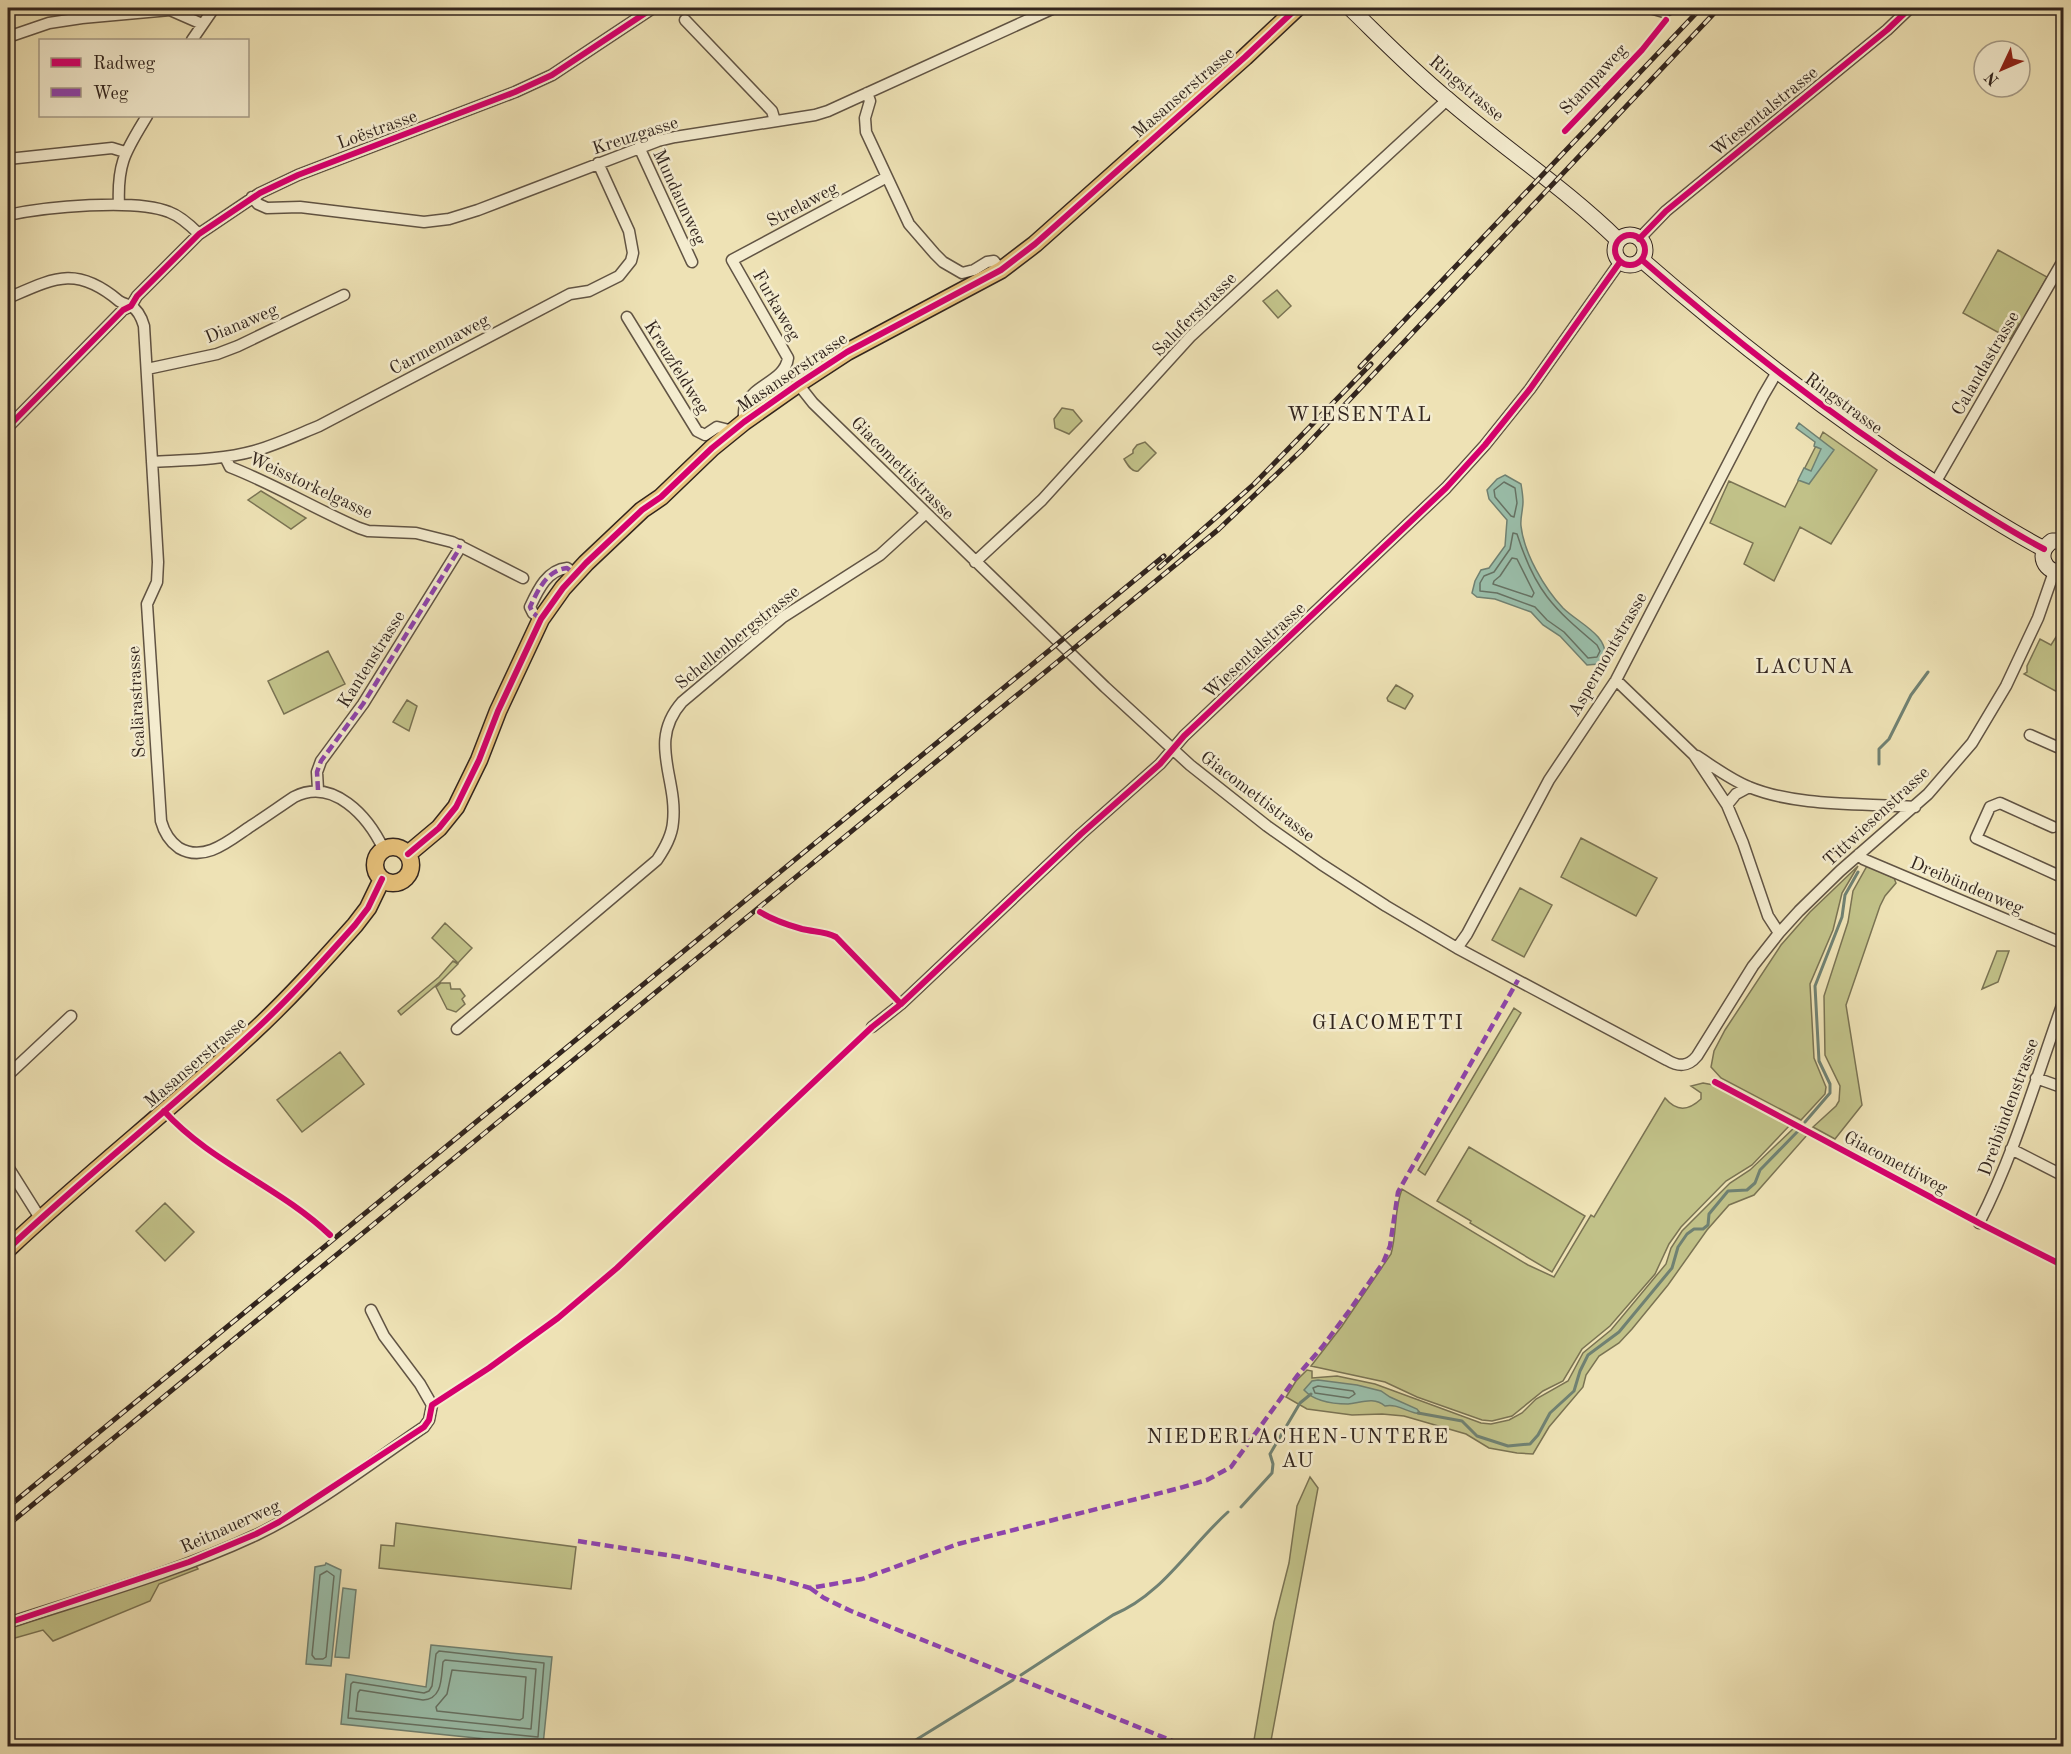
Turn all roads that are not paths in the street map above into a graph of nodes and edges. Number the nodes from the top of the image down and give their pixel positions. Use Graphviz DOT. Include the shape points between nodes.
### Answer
graph roads {
  1 [pos="214,8"];
  2 [pos="653,8"];
  3 [pos="1054,8"];
  4 [pos="1297,8"];
  5 [pos="1350,8"];
  6 [pos="1650,8"];
  7 [pos="1910,8"];
  8 [pos="125,10"];
  9 [pos="1668,10"];
  10 [pos="685,20"];
  11 [pos="202,24"];
  12 [pos="8,37"];
  13 [pos="193,39"];
  14 [pos="867,93"];
  15 [pos="1447,100"];
  16 [pos="146,117"];
  17 [pos="775,122"];
  18 [pos="639,147"];
  19 [pos="125,152"];
  20 [pos="8,159"];
  21 [pos="598,163"];
  22 [pos="887,177"];
  23 [pos="252,197"];
  24 [pos="120,206"];
  25 [pos="8,215"];
  26 [pos="199,234"];
  27 [pos="1639,238"];
  28 [pos="1618,240"];
  29 [pos="2064,259"];
  30 [pos="732,260"];
  31 [pos="1642,260"];
  32 [pos="692,262"];
  33 [pos="1620,262"];
  34 [pos="1001,270"];
  35 [pos="344,295"];
  36 [pos="8,298"];
  37 [pos="131,306"];
  38 [pos="627,317"];
  39 [pos="147,369"];
  40 [pos="1778,372"];
  41 [pos="798,384"];
  42 [pos="738,426"];
  43 [pos="8,427"];
  44 [pos="225,457"];
  45 [pos="152,462"];
  46 [pos="1935,483"];
  47 [pos="925,514"];
  48 [pos="2063,540"];
  49 [pos="460,545"];
  50 [pos="2044,549"];
  51 [pos="975,562"];
  52 [pos="2059,572"];
  53 [pos="523,579"];
  54 [pos="1616,680"];
  55 [pos="2030,735"];
  56 [pos="1173,750"];
  57 [pos="2064,750"];
  58 [pos="1694,755"];
  59 [pos="1749,787"];
  60 [pos="318,790"];
  61 [pos="1727,805"];
  62 [pos="1915,807"];
  63 [pos="2053,827"];
  64 [pos="384,850"];
  65 [pos="408,854"];
  66 [pos="1859,854"];
  67 [pos="2064,878"];
  68 [pos="382,879"];
  69 [pos="1779,933"];
  70 [pos="2064,944"];
  71 [pos="1457,948"];
  72 [pos="2064,1000"];
  73 [pos="71,1016"];
  74 [pos="872,1028"];
  75 [pos="457,1029"];
  76 [pos="1689,1064"];
  77 [pos="8,1075"];
  78 [pos="2037,1078"];
  79 [pos="2064,1088"];
  80 [pos="2012,1149"];
  81 [pos="8,1167"];
  82 [pos="2064,1176"];
  83 [pos="40,1218"];
  84 [pos="1979,1223"];
  85 [pos="8,1249"];
  86 [pos="371,1310"];
  87 [pos="8,1623"];
  1 -- 11 [label="street"];
  2 -- 23 [label="street, Loëstrasse" via="552,75 516,92 298,175"];
  3 -- 14 [label="street, Kreuzgasse"];
  4 -- 34 [label="main road, Masanserstrasse" via="1048,233"];
  5 -- 15 [label="main road, Ringstrasse"];
  6 -- 9 [label="street"];
  7 -- 27 [label="street, Wiesentalstrasse" via="1666,211"];
  8 -- 11 [label="street" via="170,10"];
  8 -- 12 [label="street" via="48,23"];
  10 -- 17 [label="street" via="772,111"];
  11 -- 13 [label="street"];
  14 -- 17 [label="street, Kreuzgasse" via="815,115"];
  14 -- 22 [label="street" via="870,101 864,124"];
  15 -- 28 [label="main road, Ringstrasse" via="1562,190"];
  15 -- 51 [label="street, Saluferstrasse" via="1191,336 1042,500"];
  16 -- 19 [label="street"];
  17 -- 18 [label="street, Kreuzgasse" via="675,136"];
  18 -- 21 [label="street, Kreuzgasse"];
  18 -- 32 [label="street, Mundaunweg"];
  19 -- 20 [label="street" via="112,148"];
  19 -- 24 [label="street" via="119,175"];
  21 -- 23 [label="street, Kreuzgasse" via="462,216 438,221 300,207 267,208"];
  21 -- 44 [label="street, Carmennaweg" via="633,243 631,261 619,276 589,291 570,294 319,426 283,442"];
  22 -- 30 [label="street, Strelaweg"];
  22 -- 34 [label="street" via="909,224 943,262 962,273 994,261"];
  23 -- 26 [label="street, Loëstrasse"];
  24 -- 25 [label="street"];
  24 -- 26 [label="street" via="168,211"];
  26 -- 37 [label="street, Loëstrasse"];
  27 -- 28 [label="main road" via="1628,235"];
  27 -- 31 [label="main road" via="1645,249"];
  28 -- 33 [label="main road" via="1614,249"];
  29 -- 46 [label="street, Calandastrasse"];
  30 -- 42 [label="street, Furkaweg" via="788,358 785,368 754,392"];
  31 -- 33 [label="main road" via="1631,266"];
  31 -- 40 [label="main road, Ringstrasse"];
  33 -- 56 [label="street, Wiesentalstrasse" via="1518,406 1478,454"];
  34 -- 41 [label="main road, Masanserstrasse" via="864,342"];
  35 -- 39 [label="street, Dianaweg" via="227,350"];
  36 -- 37 [label="street" via="40,284 69,279 90,281"];
  37 -- 39 [label="street, Scalärastrasse" via="144,326"];
  37 -- 43 [label="street, Loëstrasse"];
  38 -- 42 [label="street, Kreuzfeldweg" via="697,431 705,435 717,427"];
  39 -- 45 [label="street, Scalärastrasse"];
  40 -- 46 [label="main road, Ringstrasse"];
  40 -- 54 [label="street, Aspermontstrasse"];
  41 -- 42 [label="main road, Masanserstrasse"];
  41 -- 47 [label="street, Giacomettistrasse"];
  42 -- 65 [label="main road, Masanserstrasse" via="575,574 542,619 456,807"];
  44 -- 45 [label="street, Carmennaweg"];
  44 -- 49 [label="street, Weisstorkelgasse" via="230,467 359,528 429,535"];
  45 -- 60 [label="street, Scalärastrasse" via="158,561 157,582 147,604 157,768 167,837 180,848 204,853 294,797"];
  46 -- 50 [label="main road, Ringstrasse"];
  47 -- 51 [label="street, Giacomettistrasse"];
  47 -- 75 [label="street, Schellenbergstrasse" via="880,555 783,617 682,702 666,734 664,748 673,822 657,860"];
  48 -- 50 [label="main road" via="2052,541"];
  49 -- 53 [label="street, Weisstorkelgasse"];
  49 -- 60 [label="street, Kantenstrasse" via="363,704 321,761"];
  50 -- 52 [label="main road" via="2045,565"];
  51 -- 56 [label="street, Giacomettistrasse"];
  52 -- 62 [label="street, Tittwiesenstrasse" via="1983,727"];
  54 -- 58 [label="street"];
  54 -- 71 [label="street, Aspermontstrasse" via="1549,780"];
  55 -- 57 [label="street"];
  56 -- 71 [label="street, Giacomettistrasse" via="1321,864"];
  56 -- 74 [label="street, Wiesentalstrasse"];
  58 -- 59 [label="street"];
  58 -- 61 [label="street"];
  59 -- 61 [label="street"];
  59 -- 62 [label="street" via="1822,802"];
  60 -- 64 [label="street" via="347,803"];
  61 -- 69 [label="street" via="1768,916"];
  62 -- 66 [label="street, Tittwiesenstrasse"];
  63 -- 67 [label="street" via="2000,803 1990,807 1976,838"];
  64 -- 65 [label="main road" via="394,847"];
  64 -- 68 [label="main road" via="375,864"];
  65 -- 68 [label="main road" via="408,876 393,883"];
  66 -- 69 [label="street, Tittwiesenstrasse"];
  66 -- 70 [label="street, Dreibündenweg"];
  68 -- 83 [label="main road, Masanserstrasse" via="355,925 260,1025"];
  69 -- 76 [label="street, Tittwiesenstrasse"];
  71 -- 76 [label="street, Giacomettistrasse" via="1674,1064"];
  72 -- 78 [label="street, Dreibündenstrasse"];
  73 -- 77 [label="street"];
  78 -- 79 [label="street"];
  78 -- 80 [label="street, Dreibündenstrasse"];
  80 -- 82 [label="street"];
  80 -- 84 [label="street, Dreibündenstrasse"];
  81 -- 83 [label="street"];
  83 -- 85 [label="main road, Masanserstrasse"];
  86 -- 87 [label="street, Reitnauerweg" via="384,1336 432,1405 424,1427 309,1504 256,1534 189,1562"];
}
